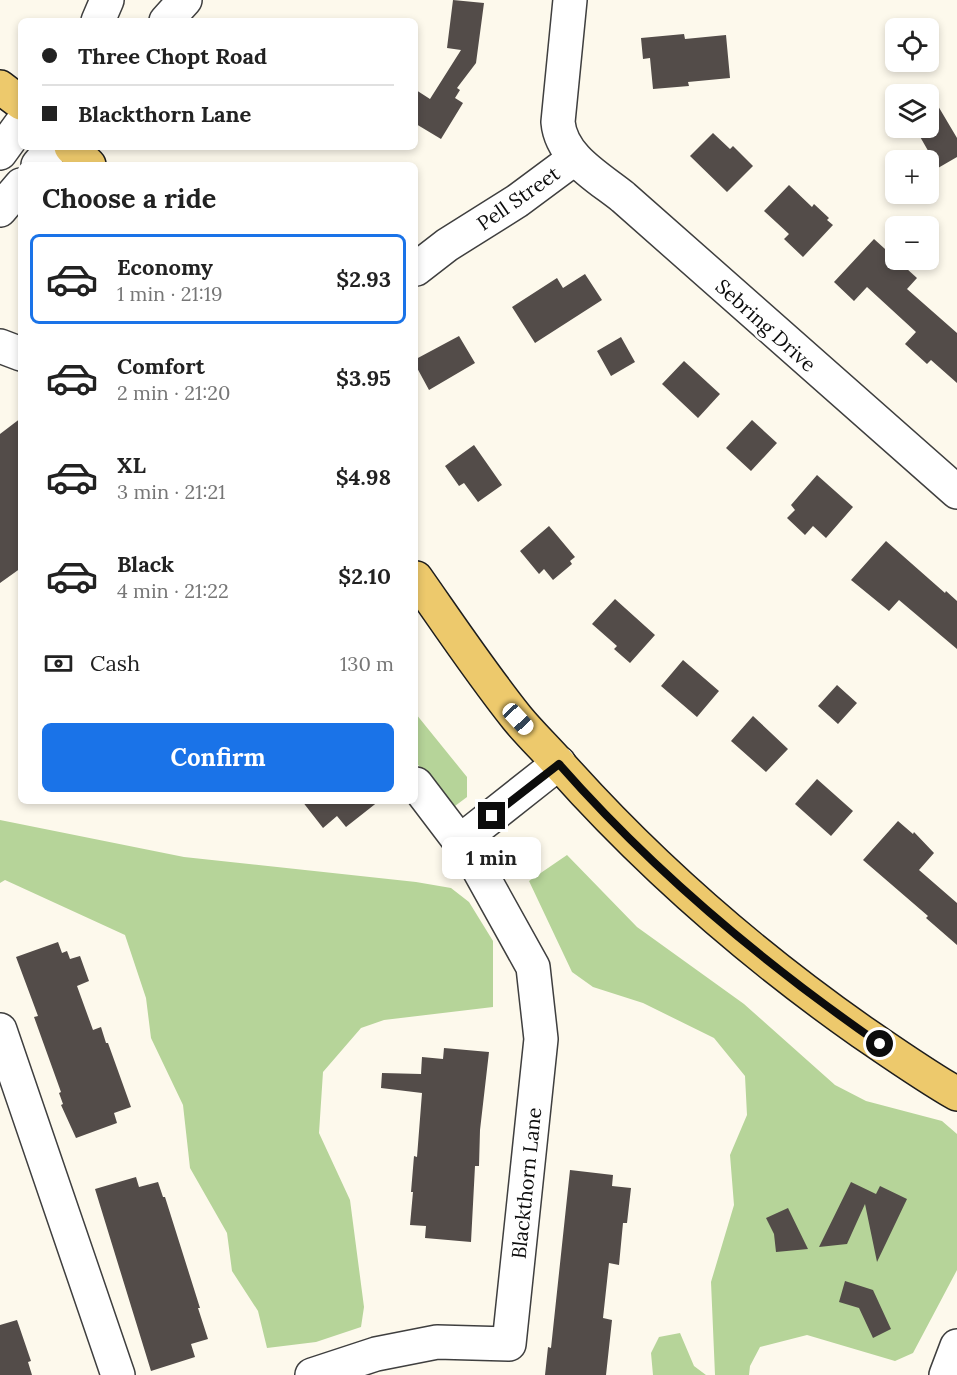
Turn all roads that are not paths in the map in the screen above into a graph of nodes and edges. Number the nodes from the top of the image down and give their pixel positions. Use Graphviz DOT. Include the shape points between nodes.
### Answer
graph roads {
  1 [pos="106,0"];
  2 [pos="185,0"];
  3 [pos="570,0"];
  4 [pos="99,18"];
  5 [pos="169,18"];
  6 [pos="0,87"];
  7 [pos="18,101"];
  8 [pos="18,128"];
  9 [pos="50,150"];
  10 [pos="74,150"];
  11 [pos="0,153"];
  12 [pos="575,158"];
  13 [pos="40,162"];
  14 [pos="86,162"];
  15 [pos="18,189"];
  16 [pos="0,210"];
  17 [pos="418,267"];
  18 [pos="0,346"];
  19 [pos="18,353"];
  20 [pos="953,481"];
  21 [pos="418,581"];
  22 [pos="559,764"];
  23 [pos="418,787"];
  24 [pos="459,842"];
  25 [pos="0,1030"];
  26 [pos="957,1094"];
  27 [pos="957,1346"];
  28 [pos="118,1375"];
  29 [pos="312,1375"];
  30 [pos="946,1375"];
  1 -- 4 [label="street"];
  2 -- 5 [label="street"];
  3 -- 12 [label="street, Pell Street" via="558,122 559,132"];
  6 -- 7 [label="main road"];
  8 -- 11 [label="street"];
  9 -- 13 [label="street"];
  10 -- 14 [label="main road"];
  12 -- 17 [label="street, Pell Street"];
  12 -- 20 [label="street, Sebring Drive"];
  15 -- 16 [label="street"];
  18 -- 19 [label="street"];
  21 -- 22 [label="main road" via="518,719"];
  22 -- 24 [label="street"];
  22 -- 26 [label="main road" via="632,842 721,923 827,1007"];
  23 -- 24 [label="street, Blackthorn Lane"];
  24 -- 29 [label="street, Blackthorn Lane" via="533,967 542,1039 509,1344 437,1342 376,1354"];
  25 -- 28 [label="street"];
  27 -- 30 [label="street"];
}
